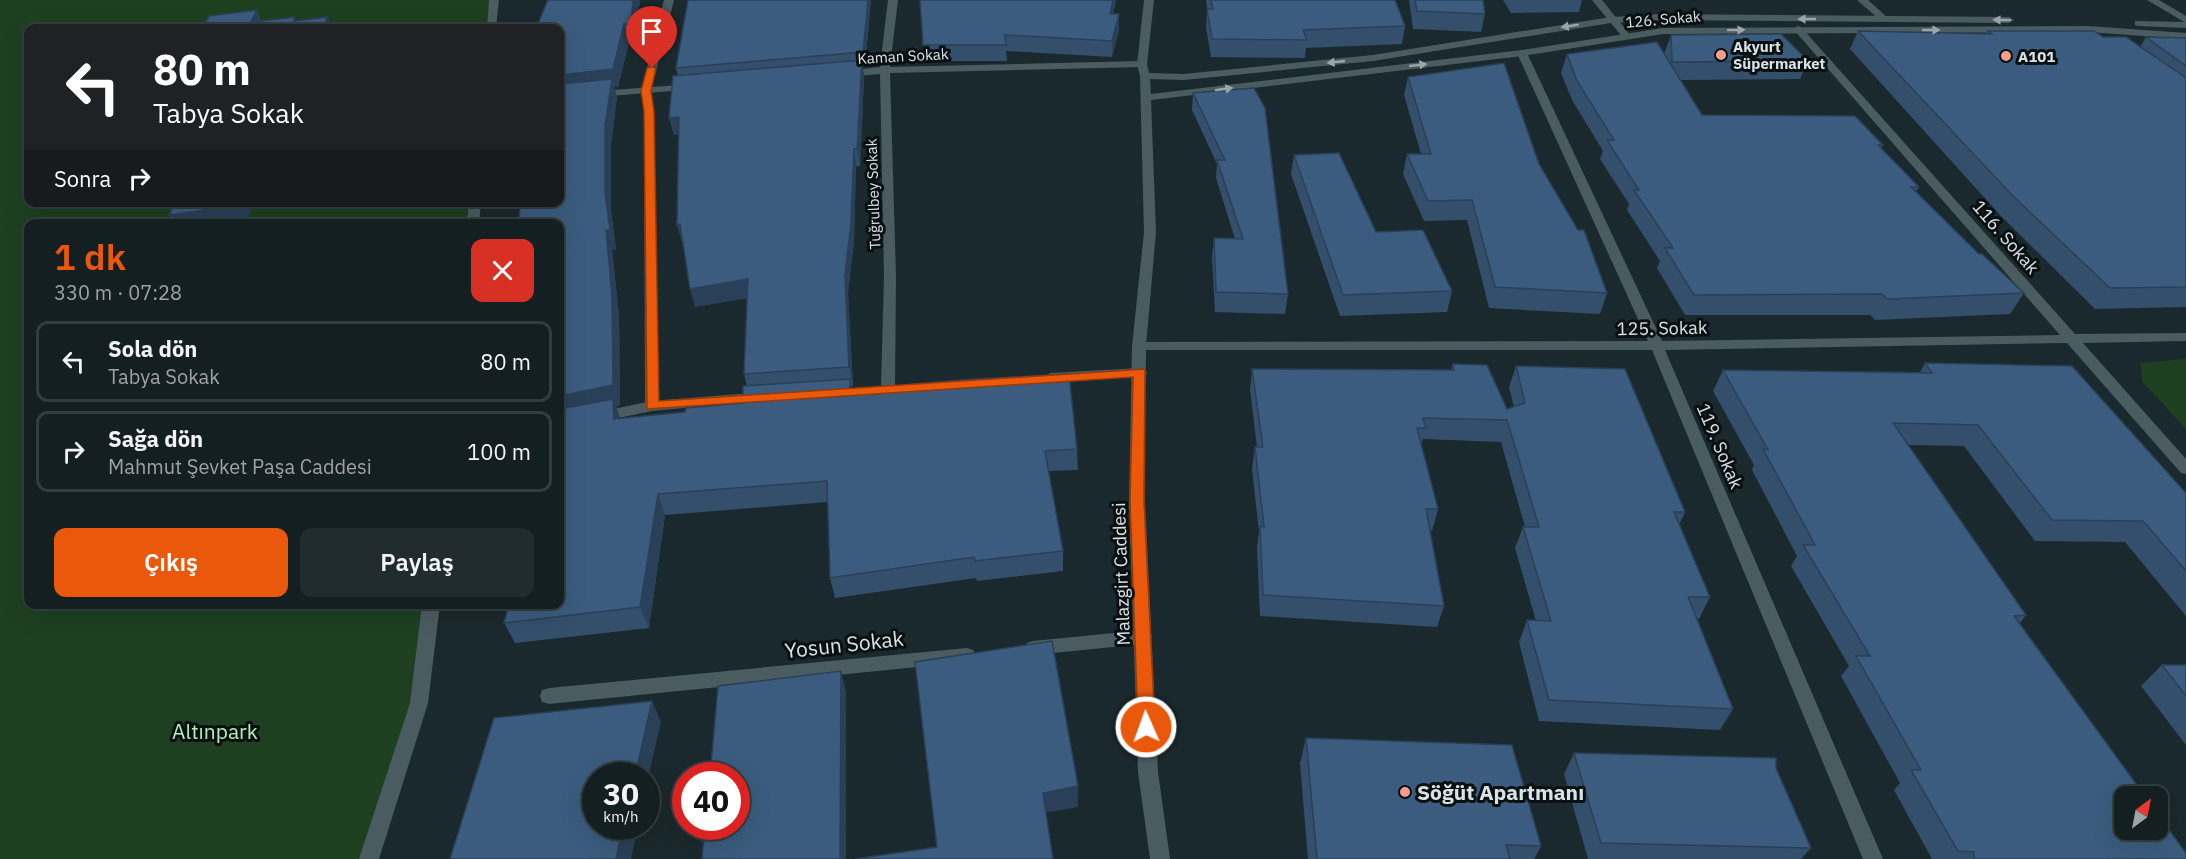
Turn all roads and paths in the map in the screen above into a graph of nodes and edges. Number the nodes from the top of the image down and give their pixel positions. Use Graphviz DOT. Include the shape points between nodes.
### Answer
graph roads {
  1 [pos="494,0"];
  2 [pos="669,0"];
  3 [pos="893,0"];
  4 [pos="1149,0"];
  5 [pos="1597,0"];
  6 [pos="1862,0"];
  7 [pos="2152,0"];
  8 [pos="1883,18"];
  9 [pos="1611,20"];
  10 [pos="2186,20"];
  11 [pos="492,24"];
  12 [pos="2186,25"];
  13 [pos="1798,29"];
  14 [pos="2088,29"];
  15 [pos="2186,36"];
  16 [pos="1627,37"];
  17 [pos="2106,42"];
  18 [pos="1522,53"];
  19 [pos="885,70"];
  20 [pos="1144,70"];
  21 [pos="837,74"];
  22 [pos="706,86"];
  23 [pos="646,91"];
  24 [pos="564,97"];
  25 [pos="1145,98"];
  26 [pos="2186,337"];
  27 [pos="2073,340"];
  28 [pos="1139,346"];
  29 [pos="1657,346"];
  30 [pos="1140,372"];
  31 [pos="1037,379"];
  32 [pos="888,388"];
  33 [pos="782,396"];
  34 [pos="652,405"];
  35 [pos="564,424"];
  36 [pos="2186,469"];
  37 [pos="430,609"];
  38 [pos="1143,638"];
  39 [pos="1012,650"];
  40 [pos="989,653"];
  41 [pos="549,696"];
  42 [pos="369,859"];
  43 [pos="1160,859"];
  44 [pos="1873,859"];
  1 -- 11 [label="street"];
  2 -- 23 [label="street"];
  3 -- 19 [label="street, Tuğrulbey Sokak"];
  4 -- 20 [label="street, Malazgirt Caddesi"];
  5 -- 9 [label="street"];
  6 -- 8 [label="street"];
  7 -- 10 [label="street"];
  8 -- 9 [label="street, 126. Sokak, one-way"];
  12 -- 8 [label="street, 126. Sokak, one-way"];
  9 -- 16 [label="street"];
  9 -- 20 [label="street, 126. Sokak, one-way" via="1373,58 1184,77"];
  13 -- 14 [label="street, 126. Sokak, one-way"];
  16 -- 13 [label="street, 126. Sokak, one-way" via="1663,31"];
  13 -- 27 [label="street, 116. Sokak"];
  14 -- 15 [label="street, 126. Sokak"];
  14 -- 17 [label="street"];
  16 -- 18 [label="street, 126. Sokak"];
  25 -- 18 [label="street, 126. Sokak, one-way"];
  18 -- 29 [label="street, 119. Sokak"];
  19 -- 20 [label="street, Kaman Sokak"];
  19 -- 21 [label="street, Kaman Sokak"];
  19 -- 32 [label="street, Tuğrulbey Sokak" via="891,276"];
  20 -- 25 [label="street, Malazgirt Caddesi"];
  22 -- 23 [label="street"];
  23 -- 24 [label="street"];
  23 -- 34 [label="street"];
  25 -- 28 [label="street, Malazgirt Caddesi" via="1150,232"];
  26 -- 27 [label="street, 125. Sokak"];
  27 -- 29 [label="street, 125. Sokak"];
  27 -- 36 [label="street, 116. Sokak"];
  28 -- 29 [label="street, 125. Sokak"];
  28 -- 30 [label="street, Malazgirt Caddesi"];
  29 -- 44 [label="street, 119. Sokak"];
  30 -- 31 [label="street"];
  30 -- 38 [label="street, Malazgirt Caddesi" via="1137,501"];
  33 -- 34 [label="street"];
  34 -- 35 [label="street"];
  37 -- 42 [label="street" via="419,704"];
  38 -- 39 [label="street"];
  38 -- 43 [label="street, Malazgirt Caddesi" via="1148,771"];
  40 -- 41 [label="street, Yosun Sokak"];
}
